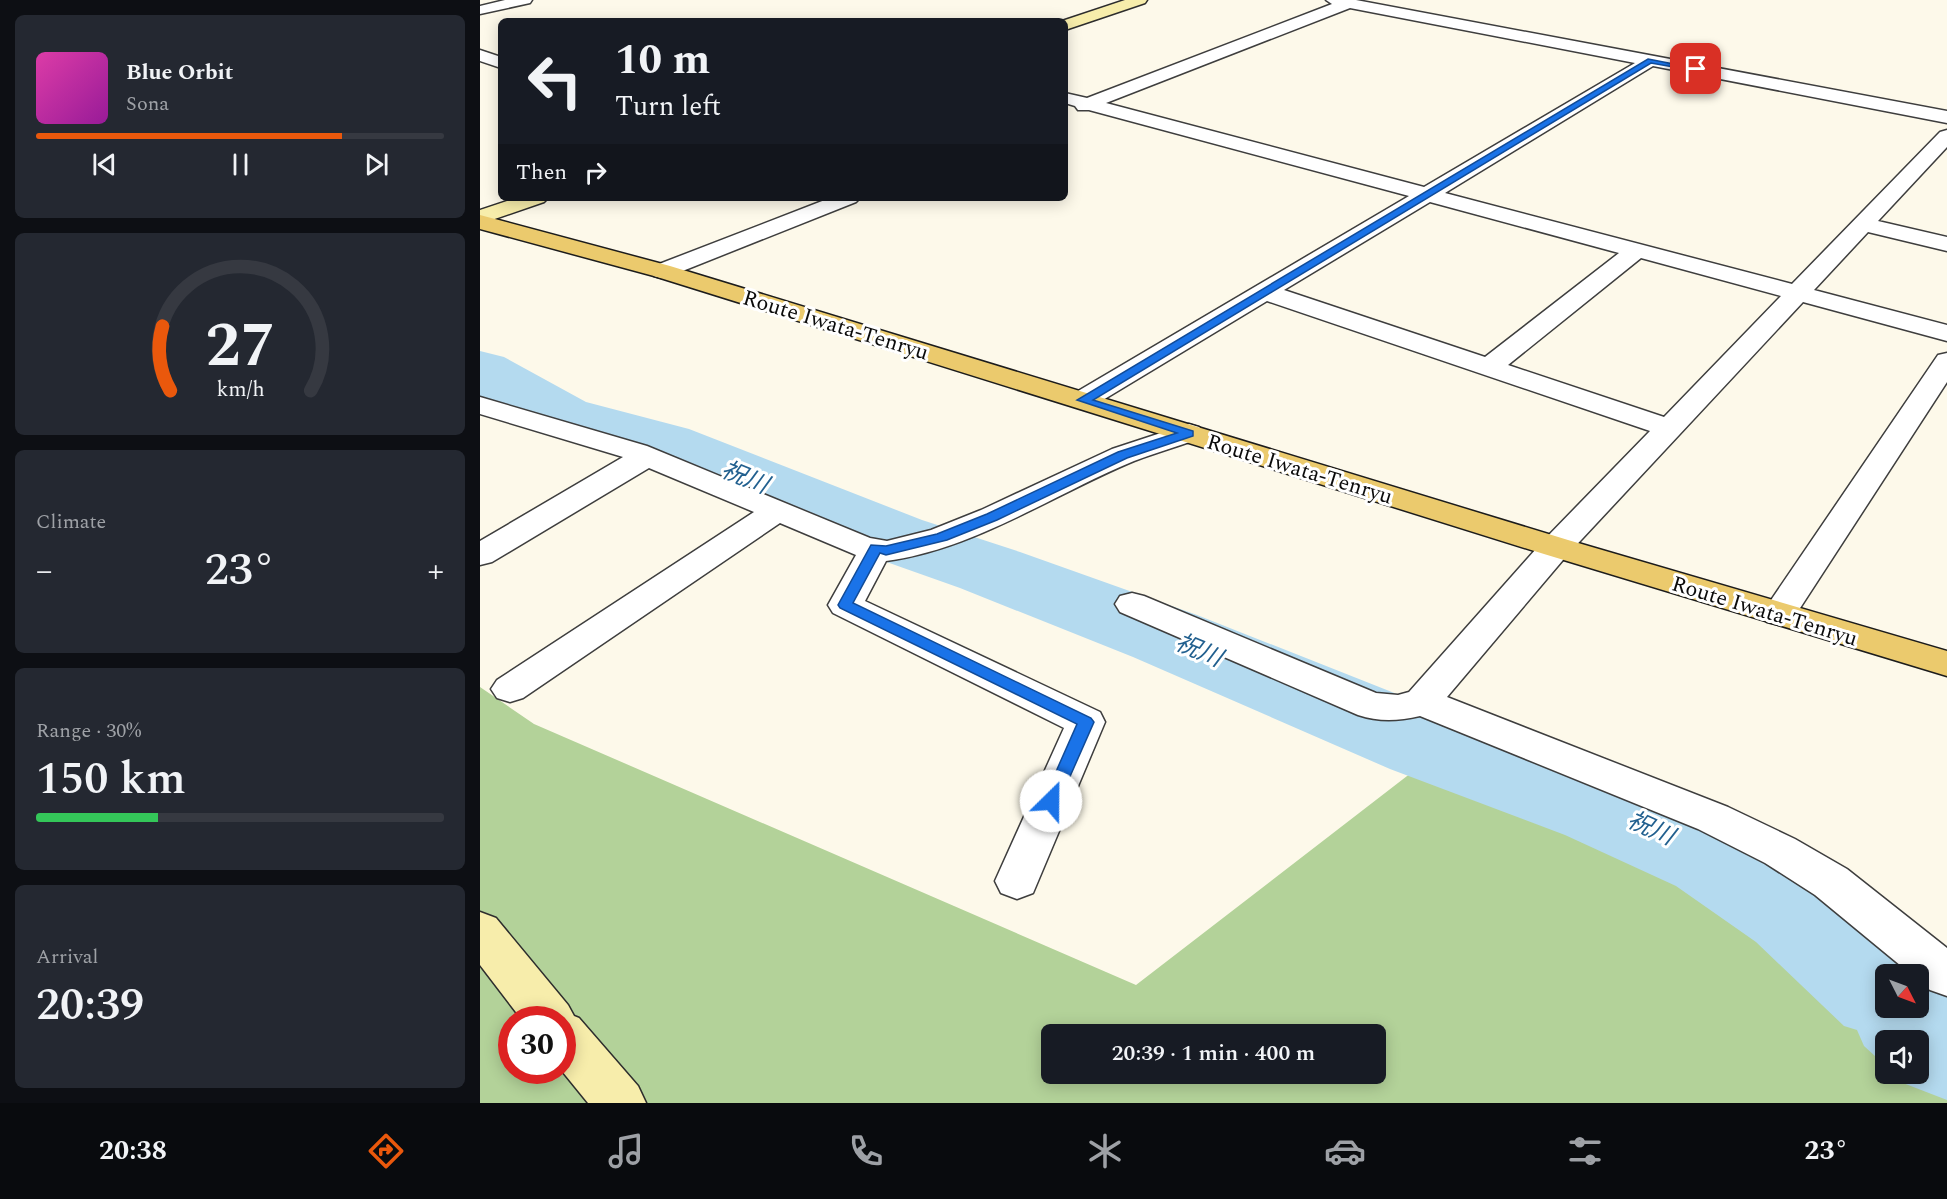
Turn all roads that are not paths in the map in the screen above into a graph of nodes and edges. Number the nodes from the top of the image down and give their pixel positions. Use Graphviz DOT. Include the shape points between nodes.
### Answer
graph roads {
  1 [pos="525,0"];
  2 [pos="1140,0"];
  3 [pos="1340,1"];
  4 [pos="480,10"];
  5 [pos="1068,24"];
  6 [pos="480,55"];
  7 [pos="1650,61"];
  8 [pos="498,62"];
  9 [pos="1068,99"];
  10 [pos="1089,105"];
  11 [pos="1068,113"];
  12 [pos="1947,117"];
  13 [pos="1947,136"];
  14 [pos="1426,195"];
  15 [pos="528,201"];
  16 [pos="841,201"];
  17 [pos="480,217"];
  18 [pos="480,222"];
  19 [pos="1862,224"];
  20 [pos="1947,244"];
  21 [pos="1637,250"];
  22 [pos="662,271"];
  23 [pos="1265,292"];
  24 [pos="1797,293"];
  25 [pos="1947,333"];
  26 [pos="1947,361"];
  27 [pos="1489,367"];
  28 [pos="1083,400"];
  29 [pos="480,405"];
  30 [pos="1669,428"];
  31 [pos="1189,433"];
  32 [pos="647,456"];
  33 [pos="777,511"];
  34 [pos="1556,547"];
  35 [pos="876,548"];
  36 [pos="480,555"];
  37 [pos="1132,604"];
  38 [pos="1779,614"];
  39 [pos="1947,664"];
  40 [pos="510,689"];
  41 [pos="1422,702"];
  42 [pos="1017,881"];
  43 [pos="480,932"];
  44 [pos="1947,976"];
  45 [pos="540,1006"];
  46 [pos="576,1051"];
  47 [pos="620,1103"];
  1 -- 4 [label="street"];
  2 -- 5 [label="street"];
  3 -- 7 [label="street"];
  3 -- 10 [label="street"];
  6 -- 8 [label="street"];
  7 -- 12 [label="street"];
  7 -- 14 [label="street"];
  9 -- 10 [label="street"];
  10 -- 11 [label="street"];
  10 -- 14 [label="street"];
  13 -- 19 [label="street"];
  14 -- 21 [label="street"];
  14 -- 23 [label="street"];
  15 -- 17 [label="street"];
  16 -- 22 [label="street"];
  18 -- 22 [label="main road, Route Iwata-Tenryu"];
  19 -- 20 [label="street"];
  19 -- 24 [label="street"];
  21 -- 24 [label="street"];
  21 -- 27 [label="street"];
  22 -- 28 [label="main road, Route Iwata-Tenryu"];
  23 -- 27 [label="street"];
  23 -- 28 [label="street"];
  24 -- 25 [label="street"];
  24 -- 30 [label="street"];
  26 -- 38 [label="street"];
  27 -- 30 [label="street"];
  28 -- 31 [label="main road, Route Iwata-Tenryu"];
  29 -- 32 [label="street"];
  30 -- 34 [label="street"];
  31 -- 34 [label="main road, Route Iwata-Tenryu"];
  31 -- 35 [label="street" via="1122,455 942,537 886,550"];
  32 -- 33 [label="street"];
  32 -- 36 [label="street"];
  33 -- 35 [label="street" via="861,546"];
  33 -- 40 [label="street"];
  34 -- 38 [label="main road, Route Iwata-Tenryu"];
  34 -- 41 [label="street"];
  35 -- 42 [label="street" via="845,605 1086,722"];
  37 -- 41 [label="street" via="1371,706 1398,708"];
  38 -- 39 [label="main road, Route Iwata-Tenryu"];
  41 -- 44 [label="street" via="1713,818 1780,850 1831,882"];
  43 -- 45 [label="street"];
  46 -- 47 [label="street"];
}
